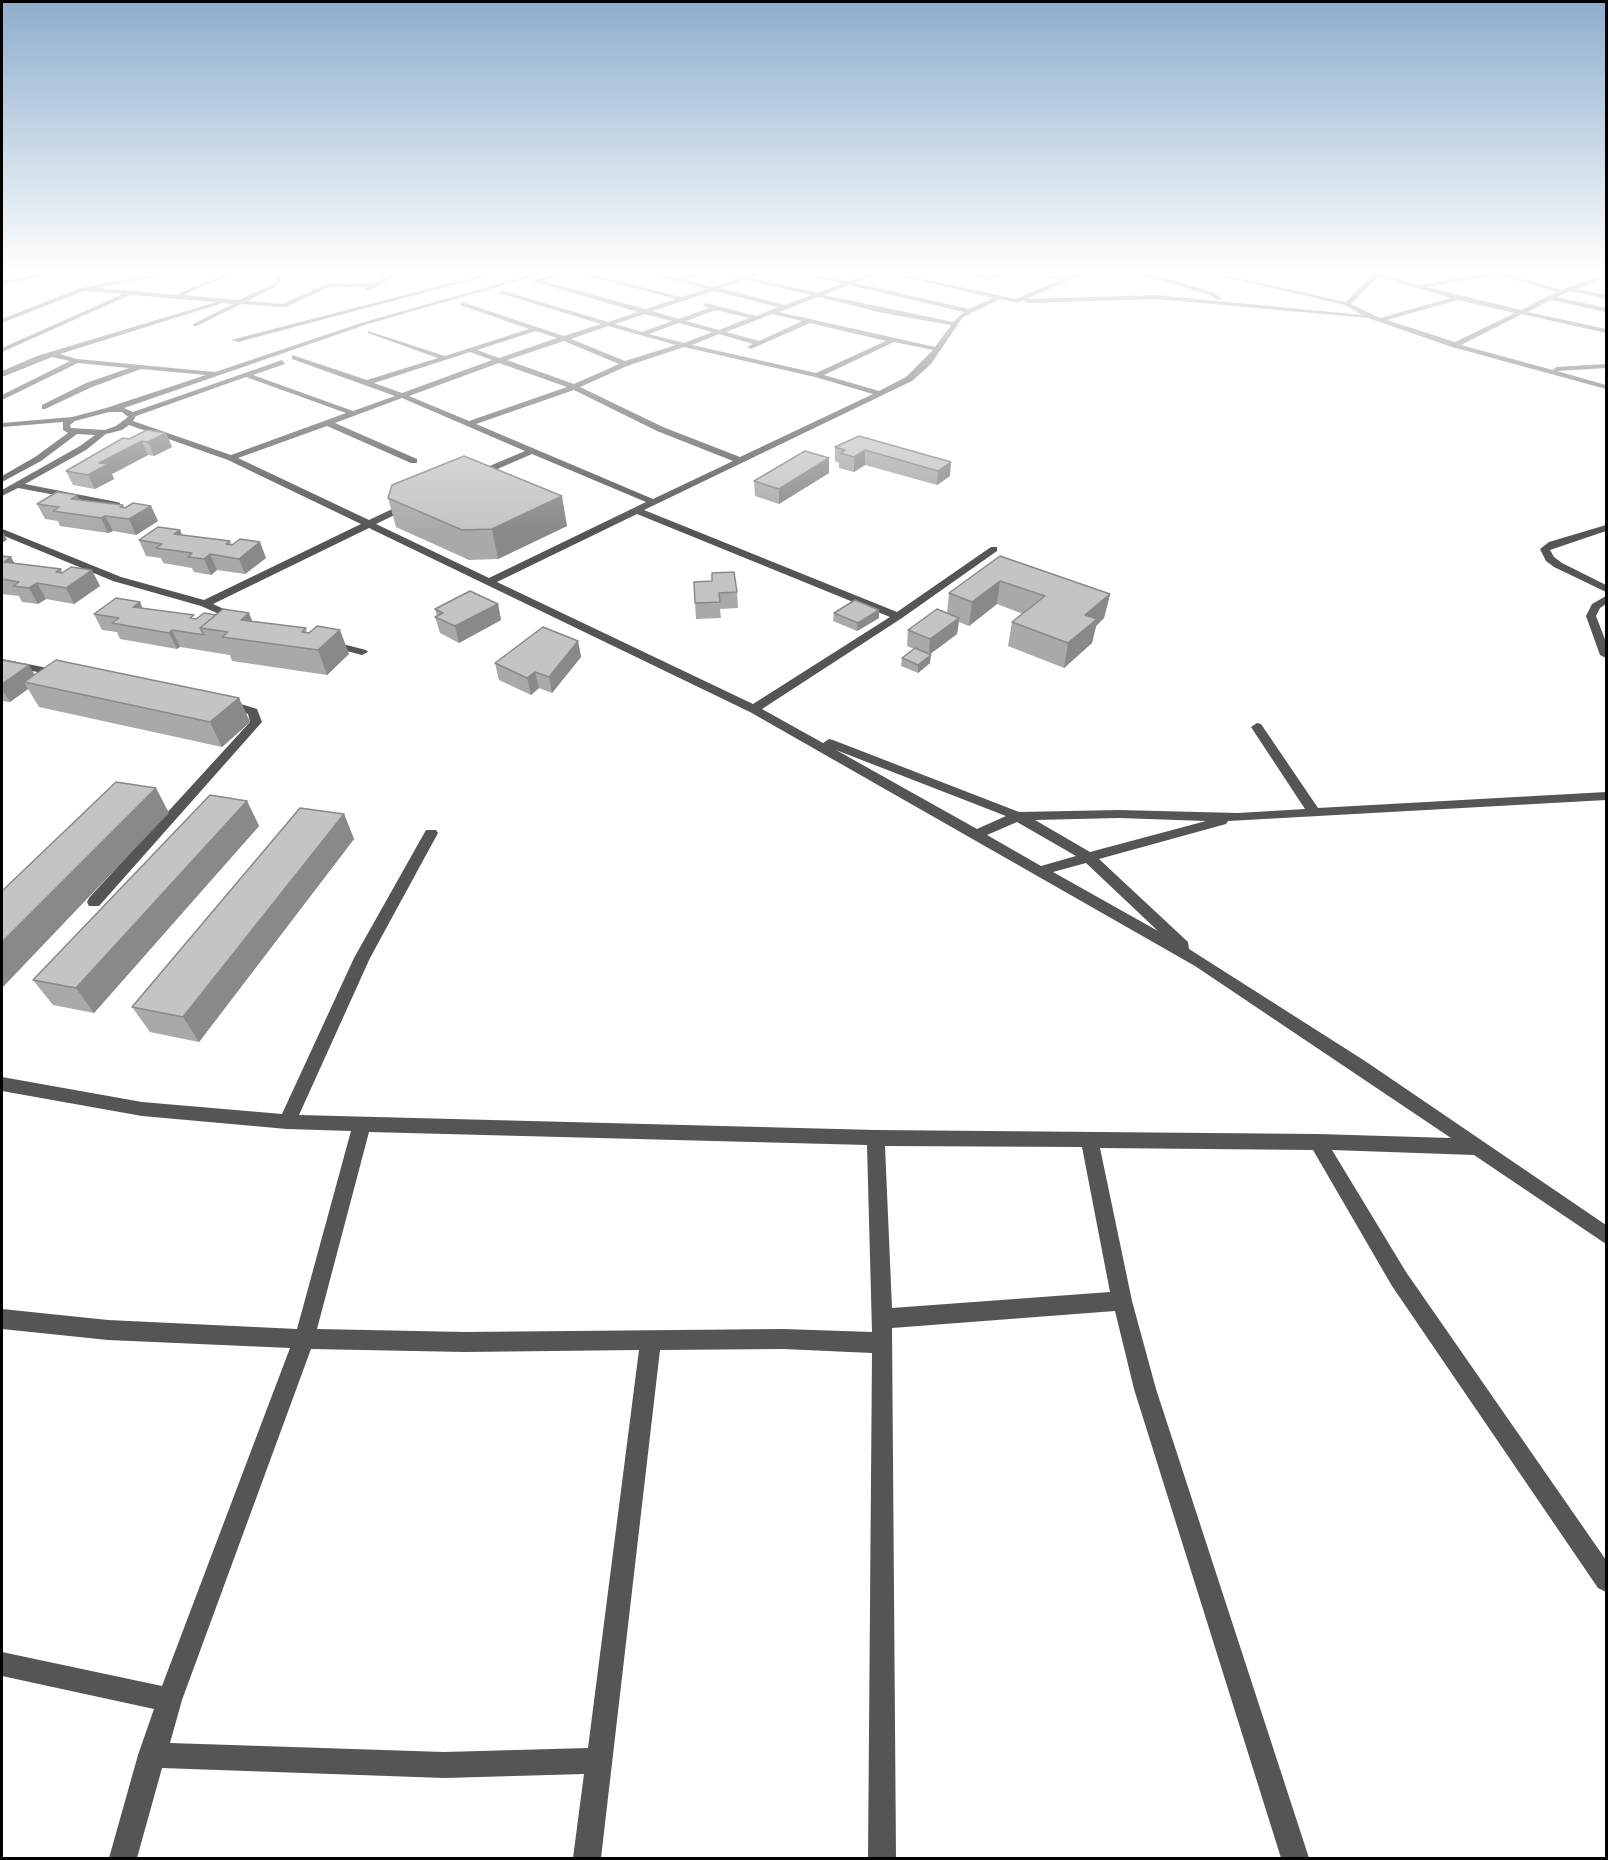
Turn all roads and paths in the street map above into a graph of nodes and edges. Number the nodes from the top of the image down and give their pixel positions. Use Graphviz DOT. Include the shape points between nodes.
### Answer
graph roads {
  1 [pos="44,359"];
  2 [pos="71,359"];
  3 [pos="258,359"];
  4 [pos="289,359"];
  5 [pos="299,359"];
  6 [pos="443,359"];
  7 [pos="497,359"];
  8 [pos="504,359"];
  9 [pos="616,359"];
  10 [pos="640,359"];
  11 [pos="744,359"];
  12 [pos="852,359"];
  13 [pos="930,359"];
  14 [pos="1506,359"];
  15 [pos="77,360"];
  16 [pos="500,360"];
  17 [pos="144,364"];
  18 [pos="624,364"];
  19 [pos="1606,366"];
  20 [pos="1544,369"];
  21 [pos="215,373"];
  22 [pos="2,374"];
  23 [pos="247,375"];
  24 [pos="817,375"];
  25 [pos="367,383"];
  26 [pos="573,387"];
  27 [pos="1606,387"];
  28 [pos="879,393"];
  29 [pos="403,396"];
  30 [pos="2,398"];
  31 [pos="45,407"];
  32 [pos="109,410"];
  33 [pos="352,413"];
  34 [pos="130,418"];
  35 [pos="72,419"];
  36 [pos="328,423"];
  37 [pos="469,424"];
  38 [pos="2,425"];
  39 [pos="70,431"];
  40 [pos="105,432"];
  41 [pos="2,434"];
  42 [pos="531,452"];
  43 [pos="231,458"];
  44 [pos="739,460"];
  45 [pos="414,461"];
  46 [pos="2,478"];
  47 [pos="470,478"];
  48 [pos="18,485"];
  49 [pos="2,493"];
  50 [pos="419,500"];
  51 [pos="653,502"];
  52 [pos="117,506"];
  53 [pos="636,510"];
  54 [pos="365,524"];
  55 [pos="1606,528"];
  56 [pos="2,532"];
  57 [pos="994,549"];
  58 [pos="490,581"];
  59 [pos="1606,589"];
  60 [pos="1606,600"];
  61 [pos="205,604"];
  62 [pos="898,616"];
  63 [pos="249,622"];
  64 [pos="317,640"];
  65 [pos="362,652"];
  66 [pos="1606,654"];
  67 [pos="2,662"];
  68 [pos="80,677"];
  69 [pos="215,702"];
  70 [pos="754,709"];
  71 [pos="778,723"];
  72 [pos="1257,727"];
  73 [pos="1606,796"];
  74 [pos="1314,813"];
  75 [pos="1018,816"];
  76 [pos="1238,817"];
  77 [pos="431,833"];
  78 [pos="976,835"];
  79 [pos="1088,857"];
  80 [pos="1040,871"];
  81 [pos="94,902"];
  82 [pos="1200,962"];
  83 [pos="2,1084"];
  84 [pos="287,1122"];
  85 [pos="362,1124"];
  86 [pos="876,1138"];
  87 [pos="1089,1139"];
  88 [pos="1318,1142"];
  89 [pos="1477,1147"];
  90 [pos="1606,1235"];
  91 [pos="1122,1301"];
  92 [pos="2,1319"];
  93 [pos="882,1319"];
  94 [pos="304,1339"];
  95 [pos="651,1339"];
  96 [pos="882,1344"];
  97 [pos="1606,1580"];
  98 [pos="2,1664"];
  99 [pos="169,1700"];
  100 [pos="151,1755"];
  101 [pos="597,1761"];
  102 [pos="123,1858"];
  103 [pos="587,1858"];
  104 [pos="882,1858"];
  105 [pos="1295,1858"];
  1 -- 22 [label="street"];
  2 -- 15 [label="street"];
  3 -- 21 [label="street"];
  4 -- 23 [label="street"];
  5 -- 25 [label="street"];
  6 -- 25 [label="street"];
  7 -- 16 [label="street"];
  8 -- 16 [label="street"];
  9 -- 18 [label="street"];
  10 -- 18 [label="street"];
  11 -- 24 [label="street"];
  12 -- 24 [label="street"];
  13 -- 28 [label="street" via="909,379"];
  14 -- 20 [label="street"];
  15 -- 17 [label="street"];
  15 -- 30 [label="street"];
  16 -- 26 [label="street"];
  16 -- 29 [label="street"];
  17 -- 21 [label="street"];
  17 -- 31 [label="street"];
  18 -- 26 [label="street"];
  19 -- 20 [label="street"];
  20 -- 27 [label="street"];
  21 -- 32 [label="street"];
  23 -- 33 [label="street"];
  23 -- 34 [label="street"];
  24 -- 28 [label="street"];
  25 -- 29 [label="street"];
  26 -- 37 [label="street"];
  26 -- 44 [label="street" via="660,429"];
  28 -- 44 [label="street"];
  29 -- 33 [label="street"];
  29 -- 37 [label="street"];
  32 -- 34 [label="street" via="124,410"];
  32 -- 35 [label="street"];
  33 -- 36 [label="street"];
  34 -- 40 [label="street"];
  34 -- 43 [label="street"];
  35 -- 38 [label="street"];
  35 -- 39 [label="street" via="66,424"];
  36 -- 43 [label="street"];
  36 -- 45 [label="street"];
  37 -- 42 [label="street"];
  39 -- 40 [label="street"];
  39 -- 41 [label="street"];
  39 -- 46 [label="street" via="38,459"];
  40 -- 48 [label="street"];
  42 -- 47 [label="street"];
  42 -- 51 [label="street"];
  43 -- 54 [label="street"];
  44 -- 51 [label="street"];
  48 -- 49 [label="street"];
  48 -- 52 [label="street"];
  50 -- 54 [label="street"];
  51 -- 53 [label="street"];
  53 -- 58 [label="street"];
  53 -- 62 [label="street"];
  54 -- 58 [label="street"];
  54 -- 61 [label="street"];
  55 -- 59 [label="street" via="1545,549 1558,565"];
  56 -- 61 [label="street" via="117,579"];
  57 -- 62 [label="street"];
  58 -- 70 [label="street"];
  60 -- 66 [label="street" via="1596,606 1591,616"];
  61 -- 63 [label="street"];
  62 -- 70 [label="street"];
  64 -- 65 [label="street"];
  67 -- 68 [label="street"];
  69 -- 81 [label="street" via="253,712 256,722"];
  70 -- 71 [label="street"];
  71 -- 75 [label="street"];
  71 -- 78 [label="street"];
  72 -- 74 [label="street"];
  73 -- 74 [label="street"];
  74 -- 76 [label="street"];
  75 -- 76 [label="street"];
  75 -- 78 [label="street"];
  75 -- 79 [label="street"];
  76 -- 79 [label="street"];
  77 -- 84 [label="street" via="362,958"];
  78 -- 80 [label="street"];
  79 -- 80 [label="street"];
  79 -- 82 [label="street"];
  80 -- 82 [label="street"];
  82 -- 89 [label="street"];
  83 -- 84 [label="street" via="142,1109"];
  84 -- 85 [label="street"];
  85 -- 86 [label="street"];
  85 -- 94 [label="street"];
  86 -- 87 [label="street"];
  86 -- 93 [label="street"];
  87 -- 88 [label="street"];
  87 -- 91 [label="street"];
  88 -- 89 [label="street"];
  88 -- 97 [label="street" via="1399,1279"];
  89 -- 90 [label="street"];
  91 -- 93 [label="street"];
  91 -- 105 [label="street" via="1144,1389"];
  92 -- 94 [label="street" via="108,1330"];
  93 -- 96 [label="street"];
  94 -- 95 [label="street" via="465,1342"];
  94 -- 99 [label="street"];
  95 -- 96 [label="street"];
  95 -- 101 [label="street"];
  96 -- 104 [label="street"];
  98 -- 99 [label="street"];
  99 -- 100 [label="street"];
  100 -- 101 [label="street" via="444,1764"];
  100 -- 102 [label="street"];
  101 -- 103 [label="street"];
}
